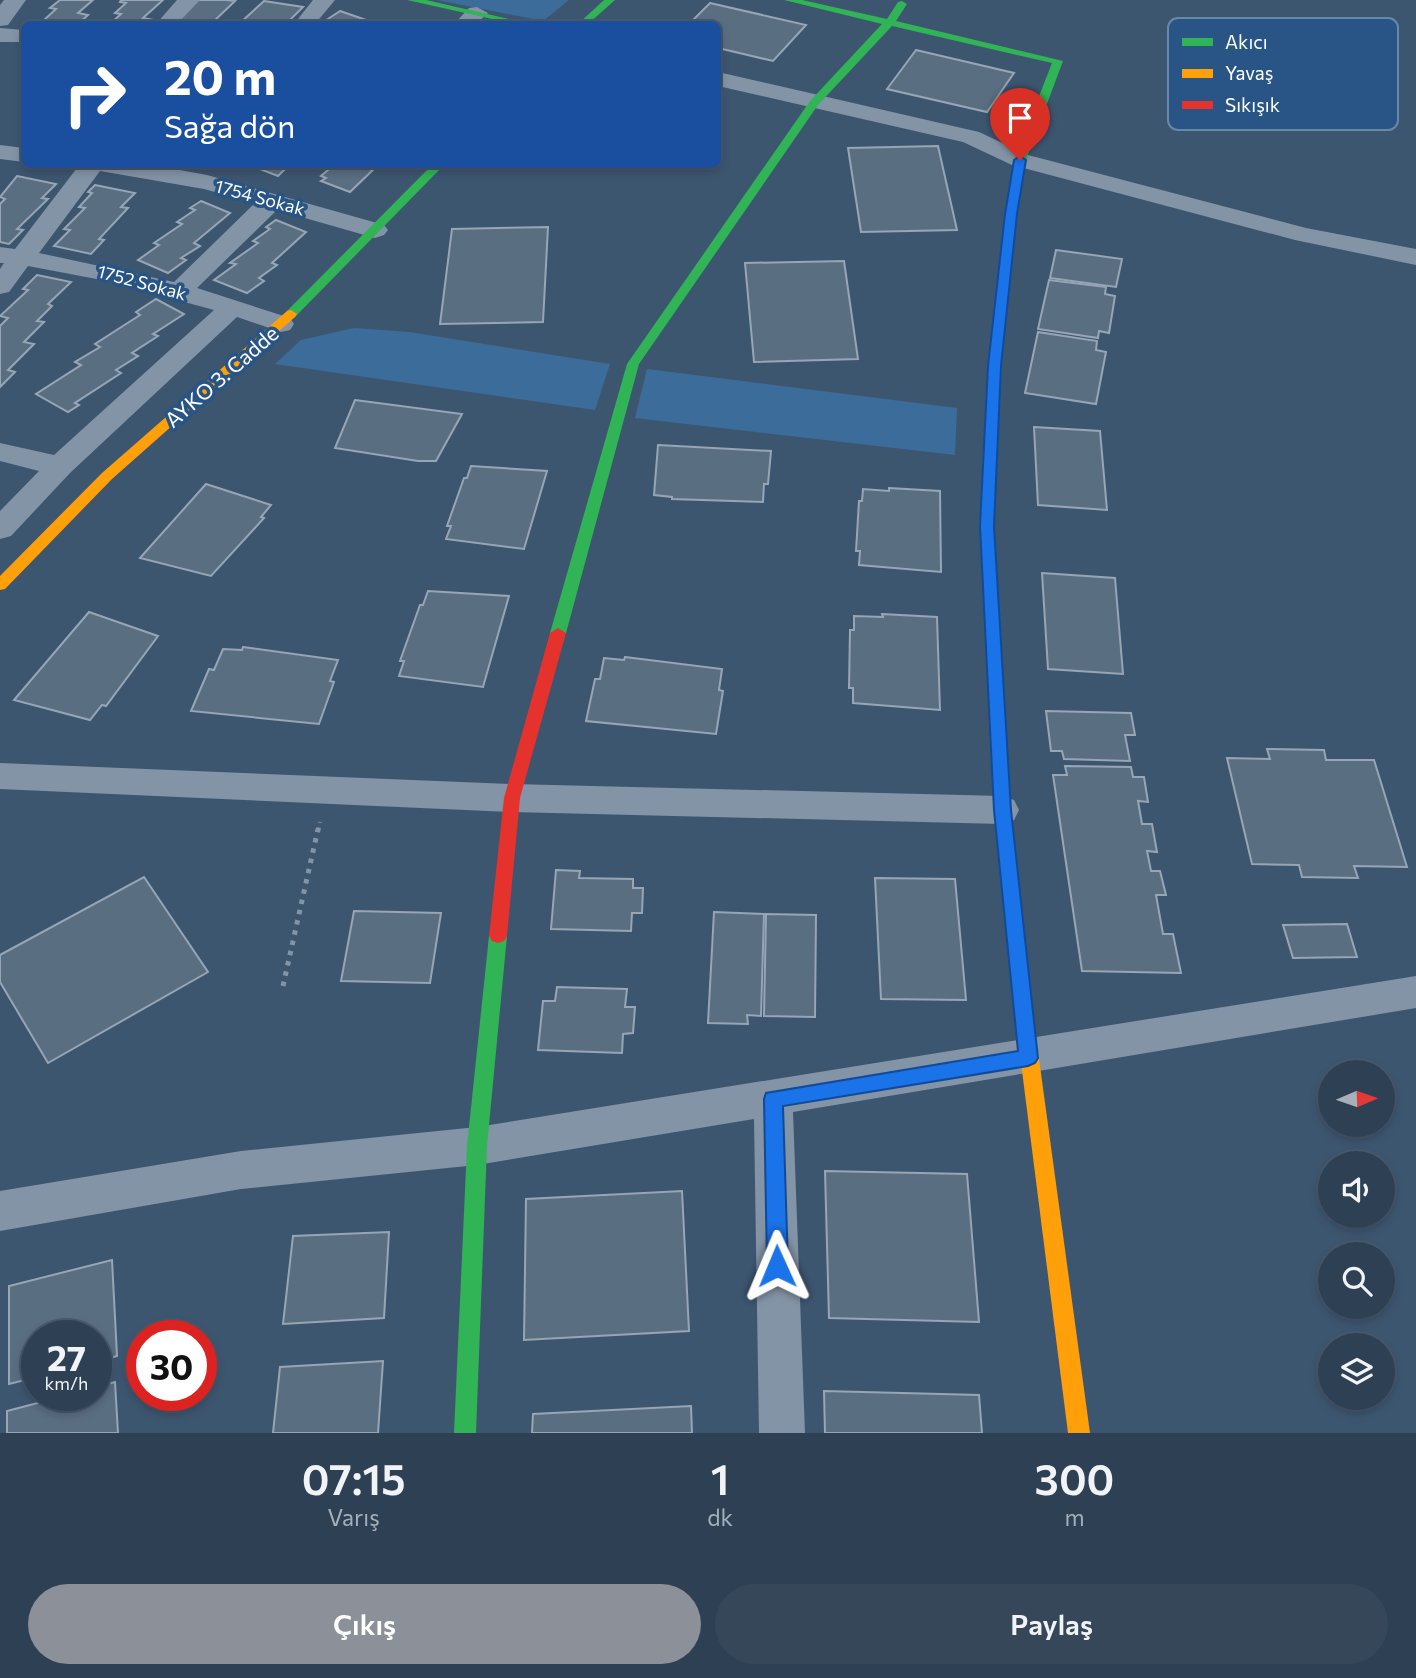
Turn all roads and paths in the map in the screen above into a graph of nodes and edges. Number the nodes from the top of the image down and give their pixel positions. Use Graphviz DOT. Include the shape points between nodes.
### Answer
graph roads {
  1 [pos="15,0"];
  2 [pos="189,0"];
  3 [pos="324,0"];
  4 [pos="412,0"];
  5 [pos="610,0"];
  6 [pos="789,0"];
  7 [pos="905,0"];
  8 [pos="470,19"];
  9 [pos="0,20"];
  10 [pos="169,21"];
  11 [pos="306,21"];
  12 [pos="492,21"];
  13 [pos="586,21"];
  14 [pos="890,22"];
  15 [pos="0,35"];
  16 [pos="21,36"];
  17 [pos="721,80"];
  18 [pos="814,103"];
  19 [pos="0,152"];
  20 [pos="21,155"];
  21 [pos="1020,160"];
  22 [pos="89,168"];
  23 [pos="141,168"];
  24 [pos="223,168"];
  25 [pos="436,168"];
  26 [pos="207,183"];
  27 [pos="273,200"];
  28 [pos="375,230"];
  29 [pos="11,256"];
  30 [pos="1416,257"];
  31 [pos="0,286"];
  32 [pos="179,291"];
  33 [pos="233,307"];
  34 [pos="281,324"];
  35 [pos="0,452"];
  36 [pos="60,466"];
  37 [pos="0,528"];
  38 [pos="0,585"];
  39 [pos="0,776"];
  40 [pos="328,791"];
  41 [pos="512,798"];
  42 [pos="1002,810"];
  43 [pos="283,986"];
  44 [pos="1416,992"];
  45 [pos="1028,1058"];
  46 [pos="773,1099"];
  47 [pos="477,1146"];
  48 [pos="0,1211"];
  49 [pos="465,1433"];
  50 [pos="782,1433"];
  51 [pos="1079,1433"];
  1 -- 9 [label="street"];
  2 -- 10 [label="street"];
  3 -- 11 [label="street"];
  4 -- 8 [label="street"];
  5 -- 13 [label="street"];
  6 -- 14 [label="street"];
  7 -- 14 [label="street"];
  8 -- 12 [label="street"];
  14 -- 18 [label="street"];
  14 -- 21 [label="street" via="1058,61"];
  15 -- 16 [label="street"];
  17 -- 18 [label="street"];
  18 -- 21 [label="street" via="971,137"];
  18 -- 41 [label="street" via="633,364"];
  19 -- 20 [label="street"];
  21 -- 30 [label="street" via="1304,234"];
  21 -- 42 [label="street" via="995,366 987,526"];
  22 -- 29 [label="street"];
  23 -- 26 [label="street, 1754 Sokak"];
  24 -- 26 [label="street"];
  25 -- 28 [label="street, AYKO 3. Cadde"];
  26 -- 27 [label="street, 1754 Sokak"];
  27 -- 28 [label="street, 1754 Sokak"];
  27 -- 32 [label="street"];
  28 -- 34 [label="street, AYKO 3. Cadde"];
  29 -- 31 [label="street"];
  29 -- 32 [label="street, 1752 Sokak" via="76,264"];
  32 -- 33 [label="street, 1752 Sokak"];
  33 -- 34 [label="street, 1752 Sokak"];
  33 -- 36 [label="street, AYKO 3. Cadde"];
  34 -- 38 [label="street, AYKO 3. Cadde" via="107,476"];
  35 -- 36 [label="street"];
  36 -- 37 [label="street, AYKO 3. Cadde"];
  39 -- 40 [label="street"];
  40 -- 41 [label="street"];
  40 -- 43 [label="path"];
  41 -- 42 [label="street"];
  41 -- 47 [label="street"];
  42 -- 45 [label="street"];
  44 -- 45 [label="street"];
  45 -- 46 [label="street"];
  45 -- 51 [label="street"];
  46 -- 47 [label="street"];
  46 -- 50 [label="street"];
  47 -- 48 [label="street" via="241,1170"];
  47 -- 49 [label="street"];
}
